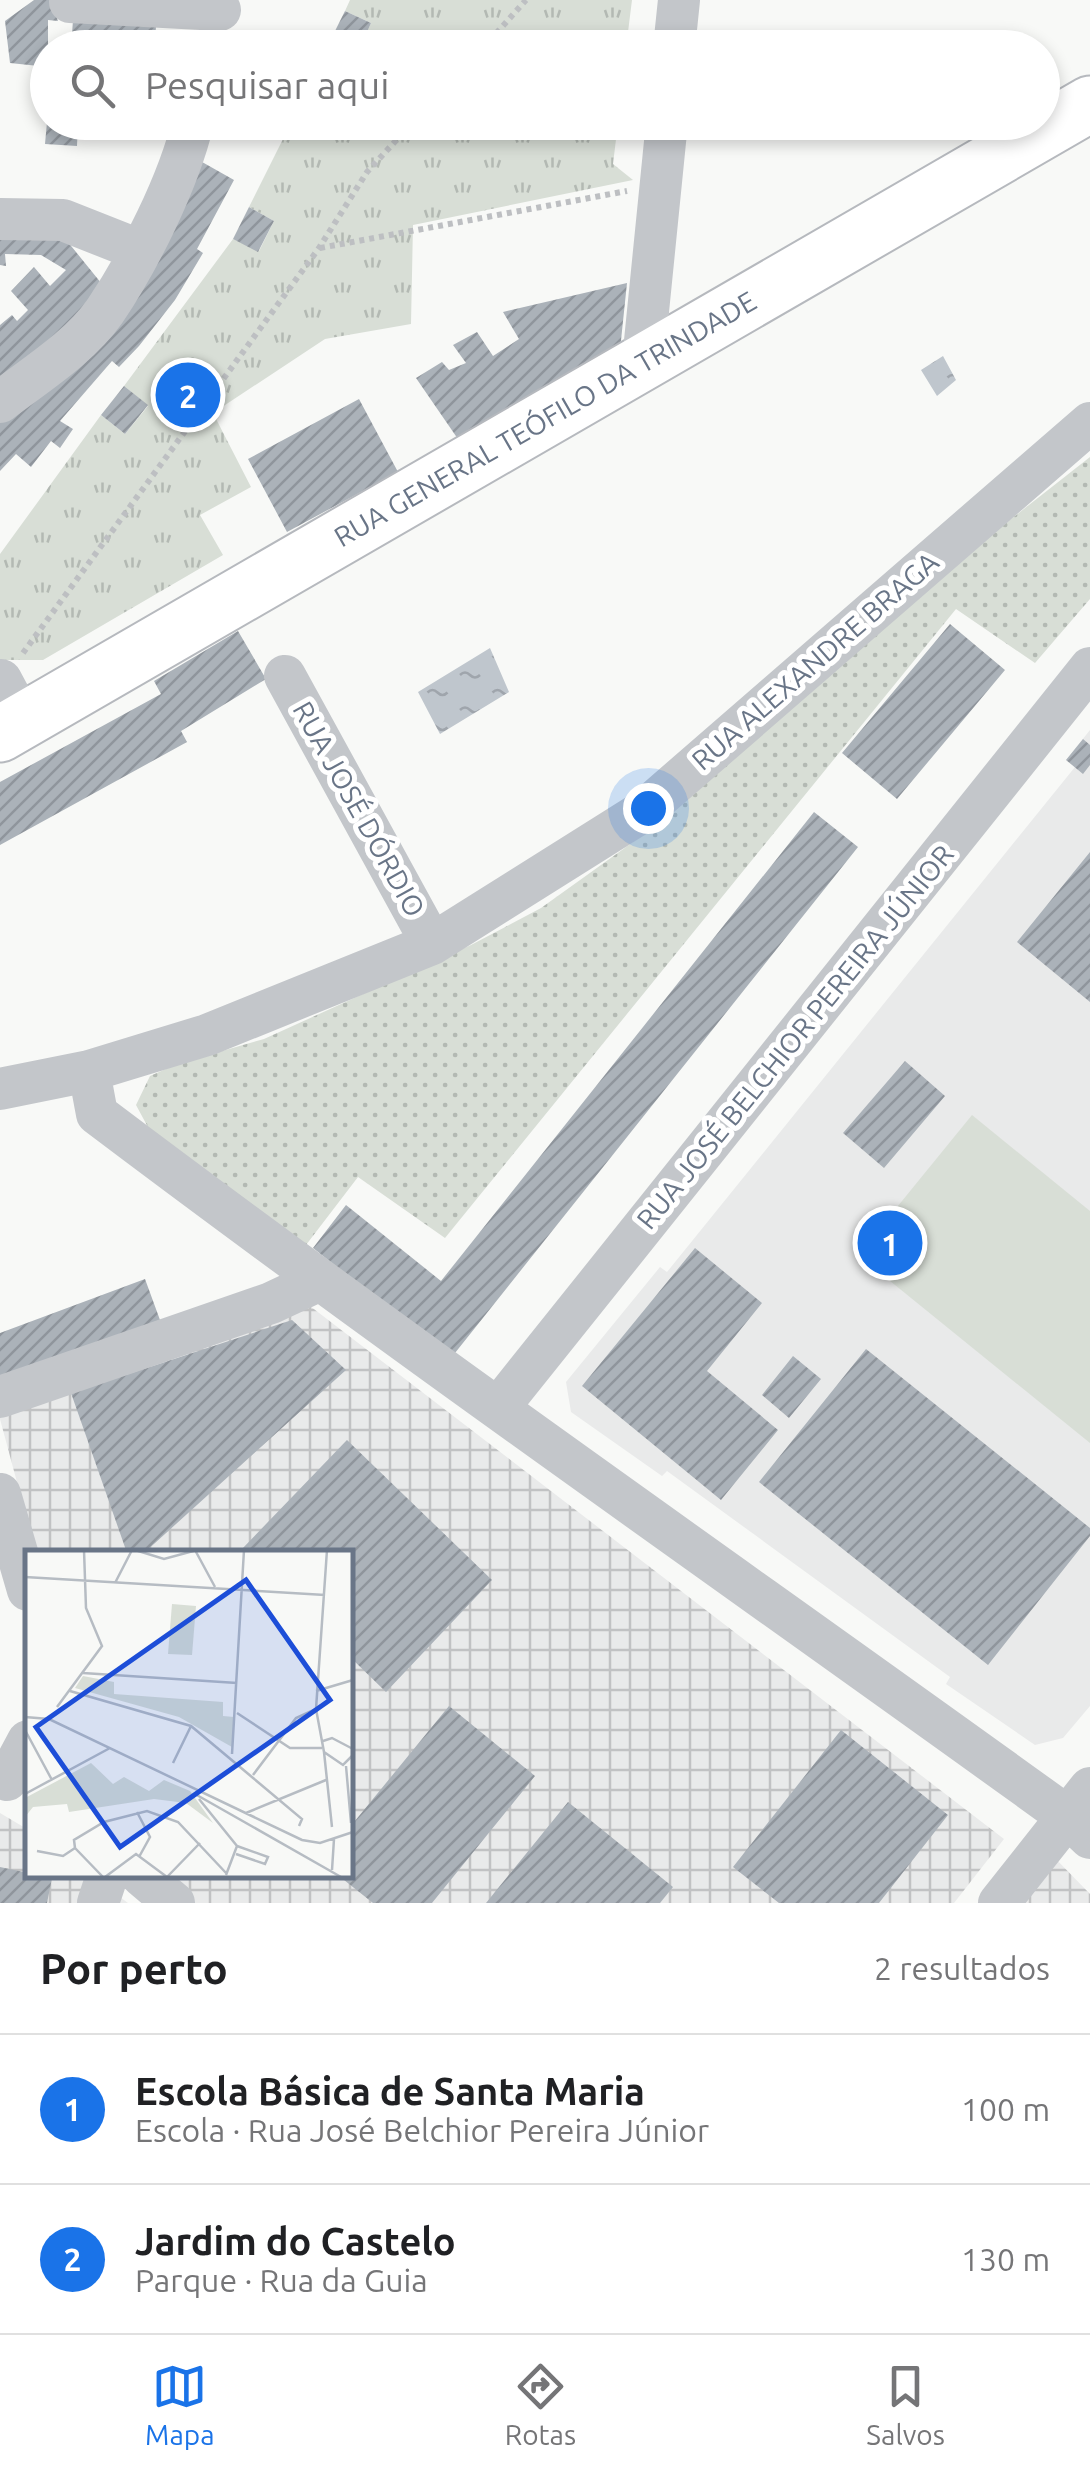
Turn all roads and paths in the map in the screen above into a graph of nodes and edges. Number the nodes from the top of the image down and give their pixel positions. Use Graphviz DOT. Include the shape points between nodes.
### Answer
graph roads {
  1 [pos="526,0"];
  2 [pos="679,0"];
  3 [pos="70,2"];
  4 [pos="217,19"];
  5 [pos="498,30"];
  6 [pos="676,30"];
  7 [pos="1090,104"];
  8 [pos="1060,121"];
  9 [pos="188,140"];
  10 [pos="397,140"];
  11 [pos="665,140"];
  12 [pos="1027,140"];
  13 [pos="661,184"];
  14 [pos="0,219"];
  15 [pos="319,248"];
  16 [pos="139,250"];
  17 [pos="643,361"];
  18 [pos="0,402"];
  19 [pos="1090,423"];
  20 [pos="1090,668"];
  21 [pos="285,676"];
  22 [pos="5,699"];
  23 [pos="432,944"];
  24 [pos="90,1071"];
  25 [pos="0,1089"];
  26 [pos="318,1281"];
  27 [pos="0,1397"];
  28 [pos="500,1407"];
  29 [pos="0,1494"];
  30 [pos="25,1580"];
  31 [pos="25,1749"];
  32 [pos="12,1783"];
  33 [pos="1083,1814"];
  34 [pos="106,1878"];
  35 [pos="144,1878"];
  36 [pos="98,1903"];
  37 [pos="174,1903"];
  38 [pos="999,1903"];
  1 -- 5 [label="path"];
  2 -- 6 [label="street"];
  3 -- 4 [label="street"];
  7 -- 8 [label="main road, RUA GENERAL TEÓFILO DA TRINDADE"];
  9 -- 16 [label="street"];
  10 -- 15 [label="path"];
  11 -- 13 [label="street"];
  12 -- 17 [label="main road, RUA GENERAL TEÓFILO DA TRINDADE"];
  13 -- 15 [label="path"];
  13 -- 17 [label="street"];
  14 -- 16 [label="street" via="63,220"];
  15 -- 22 [label="path"];
  16 -- 18 [label="street" via="103,313"];
  17 -- 22 [label="main road, RUA GENERAL TEÓFILO DA TRINDADE"];
  19 -- 23 [label="street, RUA ALEXANDRE BRAGA" via="642,812"];
  20 -- 28 [label="street, RUA JOSÉ BELCHIOR PEREIRA JÚNIOR"];
  21 -- 23 [label="street, RUA JOSÉ DÓRDIO"];
  23 -- 24 [label="street, RUA ALEXANDRE BRAGA" via="208,1035"];
  24 -- 25 [label="street, RUA ALEXANDRE BRAGA"];
  24 -- 26 [label="street" via="98,1114"];
  26 -- 27 [label="street"];
  26 -- 28 [label="street"];
  28 -- 33 [label="street"];
  29 -- 30 [label="street"];
  31 -- 32 [label="street"];
  33 -- 38 [label="street"];
  34 -- 36 [label="street"];
  35 -- 37 [label="street"];
}
